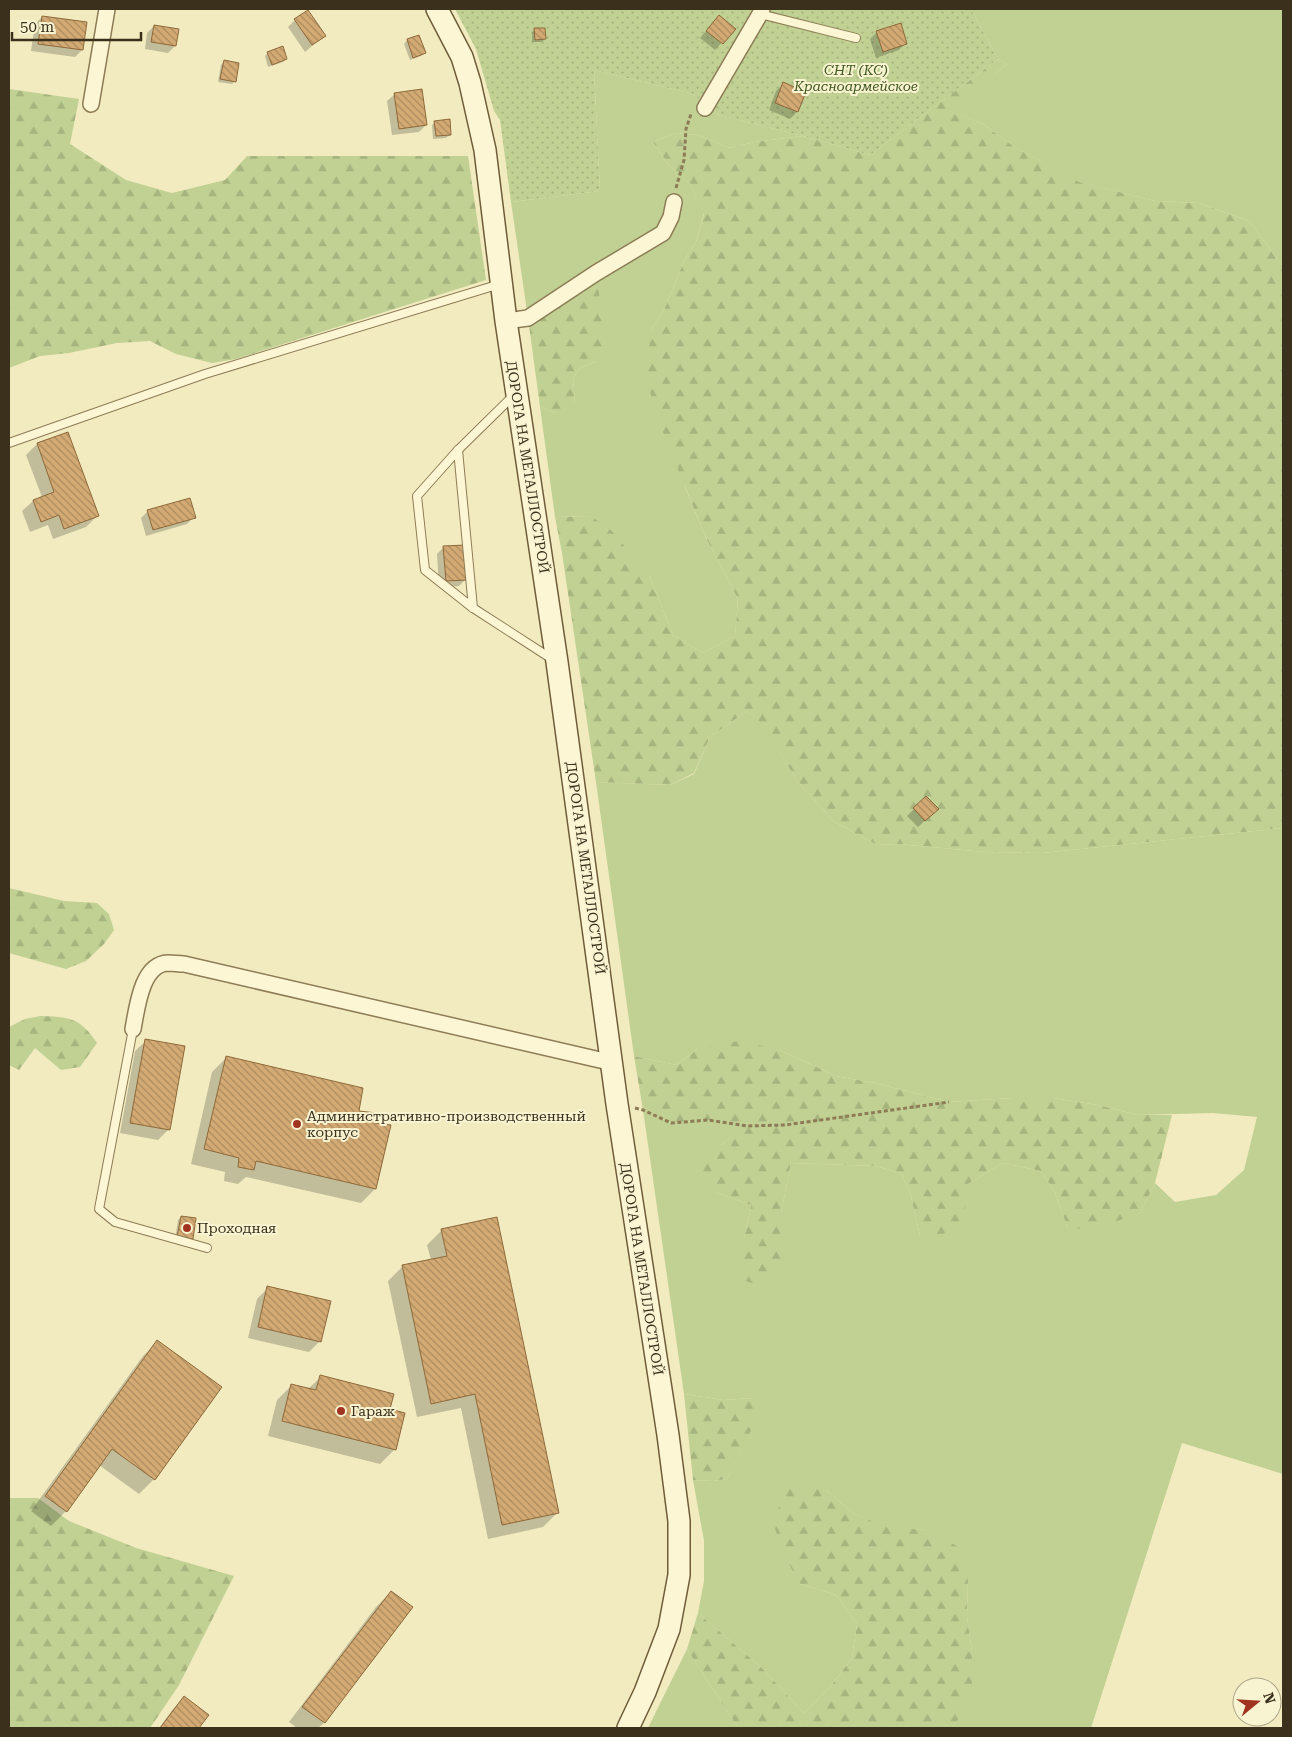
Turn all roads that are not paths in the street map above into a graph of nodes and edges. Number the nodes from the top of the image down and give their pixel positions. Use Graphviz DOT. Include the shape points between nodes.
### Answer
graph roads {
  1 [pos="107,9"];
  2 [pos="437,9"];
  3 [pos="761,12"];
  4 [pos="856,38"];
  5 [pos="91,104"];
  6 [pos="706,108"];
  7 [pos="674,202"];
  8 [pos="502,284"];
  9 [pos="506,321"];
  10 [pos="517,393"];
  11 [pos="9,443"];
  12 [pos="458,450"];
  13 [pos="473,608"];
  14 [pos="557,662"];
  15 [pos="133,1029"];
  16 [pos="612,1063"];
  17 [pos="207,1248"];
  18 [pos="628,1728"];
  1 -- 5 [label="street"];
  2 -- 8 [label="street, ДОРОГА НА МЕТАЛЛОСТРОЙ" via="462,57 486,150"];
  3 -- 4 [label="lane"];
  3 -- 6 [label="street"];
  7 -- 9 [label="street" via="663,233 528,318"];
  8 -- 9 [label="street, ДОРОГА НА МЕТАЛЛОСТРОЙ"];
  8 -- 11 [label="lane" via="204,374"];
  9 -- 10 [label="street, ДОРОГА НА МЕТАЛЛОСТРОЙ"];
  10 -- 12 [label="lane"];
  10 -- 14 [label="street, ДОРОГА НА МЕТАЛЛОСТРОЙ"];
  12 -- 13 [label="lane"];
  12 -- 13 [label="lane" via="417,496 425,570"];
  13 -- 14 [label="lane"];
  14 -- 16 [label="street, ДОРОГА НА МЕТАЛЛОСТРОЙ"];
  15 -- 16 [label="street" via="141,988 152,970 166,963 184,964"];
  15 -- 17 [label="lane" via="99,1209 115,1222"];
  16 -- 18 [label="street, ДОРОГА НА МЕТАЛЛОСТРОЙ" via="679,1520 679,1576 669,1629"];
}
